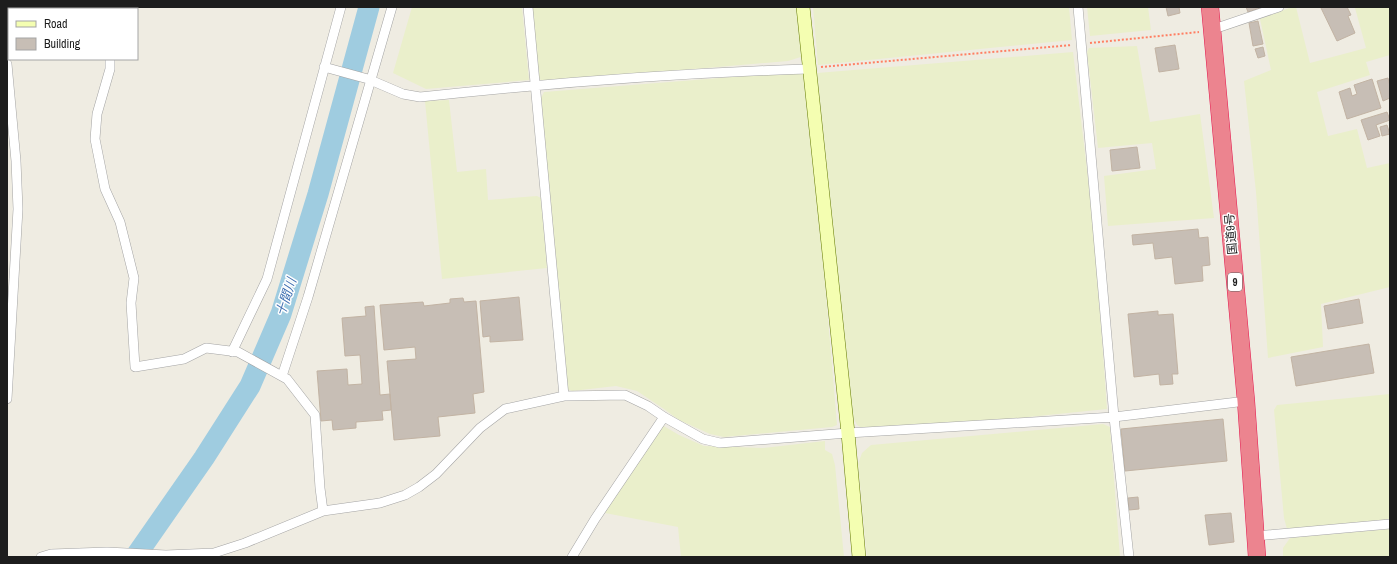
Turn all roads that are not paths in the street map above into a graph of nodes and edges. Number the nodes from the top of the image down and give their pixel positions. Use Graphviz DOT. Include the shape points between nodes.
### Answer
graph roads {
  1 [pos="341,7"];
  2 [pos="392,7"];
  3 [pos="528,7"];
  4 [pos="803,7"];
  5 [pos="1078,7"];
  6 [pos="1210,7"];
  7 [pos="1279,7"];
  8 [pos="1211,30"];
  9 [pos="110,60"];
  10 [pos="7,64"];
  11 [pos="328,68"];
  12 [pos="808,68"];
  13 [pos="369,80"];
  14 [pos="534,85"];
  15 [pos="11,162"];
  16 [pos="235,352"];
  17 [pos="279,375"];
  18 [pos="564,396"];
  19 [pos="7,399"];
  20 [pos="1246,401"];
  21 [pos="1114,417"];
  22 [pos="664,418"];
  23 [pos="848,433"];
  24 [pos="323,511"];
  25 [pos="1390,524"];
  26 [pos="1256,536"];
  27 [pos="214,555"];
  28 [pos="41,557"];
  29 [pos="572,557"];
  30 [pos="859,557"];
  31 [pos="1129,557"];
  32 [pos="1257,557"];
  1 -- 11 [label="street"];
  2 -- 13 [label="street"];
  3 -- 14 [label="street"];
  4 -- 12 [label="street"];
  5 -- 21 [label="street"];
  6 -- 8 [label="highway, 国道9号 / 9"];
  7 -- 8 [label="street"];
  8 -- 20 [label="highway, 国道9号 / 9"];
  9 -- 16 [label="street" via="110,69 97,114 95,139 106,189 120,222 134,278 131,303 135,367 184,359 206,348"];
  10 -- 15 [label="street"];
  11 -- 13 [label="street"];
  11 -- 16 [label="street" via="267,279"];
  12 -- 14 [label="street"];
  12 -- 23 [label="street"];
  13 -- 14 [label="street" via="403,94 420,97"];
  13 -- 17 [label="street" via="308,297"];
  14 -- 18 [label="street"];
  15 -- 19 [label="street" via="18,209"];
  16 -- 17 [label="street"];
  17 -- 24 [label="street" via="287,379 315,415"];
  18 -- 22 [label="street" via="625,395 648,406"];
  18 -- 24 [label="street" via="505,409 480,428 436,474 405,495 380,503"];
  20 -- 21 [label="street"];
  20 -- 26 [label="highway, 国道9号 / 9"];
  21 -- 23 [label="street"];
  21 -- 31 [label="street"];
  22 -- 23 [label="street" via="704,439 720,443"];
  22 -- 29 [label="street"];
  23 -- 30 [label="street"];
  24 -- 27 [label="street"];
  25 -- 26 [label="street"];
  26 -- 32 [label="highway, 国道9号 / 9"];
  27 -- 28 [label="street" via="107,552 51,554"];
}
